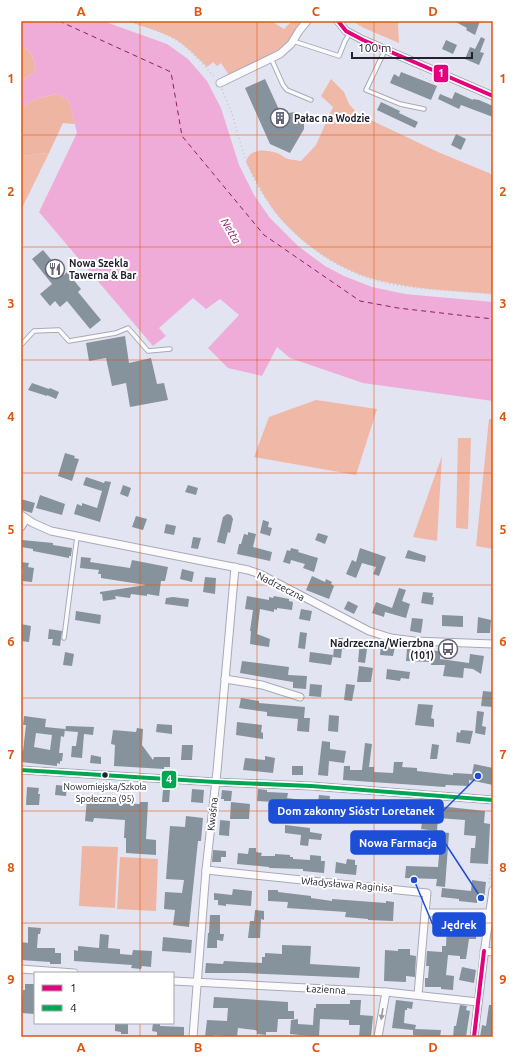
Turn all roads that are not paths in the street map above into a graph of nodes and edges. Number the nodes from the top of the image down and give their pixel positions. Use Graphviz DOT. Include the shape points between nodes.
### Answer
graph roads {
  1 [pos="307,21"];
  2 [pos="338,21"];
  3 [pos="350,33"];
  4 [pos="293,41"];
  5 [pos="385,50"];
  6 [pos="271,58"];
  7 [pos="220,83"];
  8 [pos="493,96"];
  9 [pos="311,100"];
  10 [pos="424,109"];
  11 [pos="21,345"];
  12 [pos="170,349"];
  13 [pos="24,517"];
  14 [pos="21,527"];
  15 [pos="77,537"];
  16 [pos="235,567"];
  17 [pos="64,638"];
  18 [pos="493,644"];
  19 [pos="225,679"];
  20 [pos="300,697"];
  21 [pos="21,770"];
  22 [pos="215,782"];
  23 [pos="493,800"];
  24 [pos="206,870"];
  25 [pos="493,890"];
  26 [pos="425,913"];
  27 [pos="490,913"];
  28 [pos="484,951"];
  29 [pos="493,952"];
  30 [pos="21,969"];
  31 [pos="61,972"];
  32 [pos="174,981"];
  33 [pos="198,983"];
  34 [pos="386,992"];
  35 [pos="418,995"];
  36 [pos="478,1002"];
  37 [pos="193,1037"];
  38 [pos="378,1037"];
  39 [pos="474,1037"];
  1 -- 4 [label="street"];
  2 -- 3 [label="street"];
  3 -- 4 [label="lane" via="339,56"];
  3 -- 5 [label="street"];
  4 -- 6 [label="street" via="280,54"];
  5 -- 8 [label="street"];
  5 -- 10 [label="lane" via="366,90 400,104"];
  6 -- 7 [label="street"];
  6 -- 9 [label="lane" via="282,85 287,90"];
  11 -- 12 [label="lane" via="34,332 59,330 69,341 116,333 128,328 148,351"];
  13 -- 14 [label="street"];
  13 -- 15 [label="street, Nadrzeczna" via="50,531"];
  15 -- 16 [label="street, Nadrzeczna"];
  15 -- 17 [label="lane"];
  16 -- 18 [label="street, Nadrzeczna" via="260,574 369,631 391,638"];
  16 -- 19 [label="street, Kwaśna"];
  19 -- 20 [label="street" via="262,685"];
  19 -- 22 [label="street, Kwaśna"];
  21 -- 22 [label="street"];
  22 -- 23 [label="street" via="311,786"];
  22 -- 24 [label="street, Kwaśna"];
  24 -- 26 [label="street, Władysława Raginisa" via="427,893"];
  24 -- 33 [label="street, Kwaśna"];
  25 -- 27 [label="street"];
  26 -- 27 [label="street"];
  26 -- 35 [label="street"];
  27 -- 28 [label="street"];
  28 -- 29 [label="street"];
  28 -- 36 [label="street"];
  30 -- 31 [label="street"];
  32 -- 33 [label="street, Łazienna"];
  33 -- 34 [label="street, Łazienna"];
  33 -- 37 [label="street, Kwaśna"];
  34 -- 35 [label="street, Łazienna"];
  34 -- 38 [label="street, one-way"];
  35 -- 36 [label="street, Łazienna"];
  36 -- 39 [label="street"];
}
